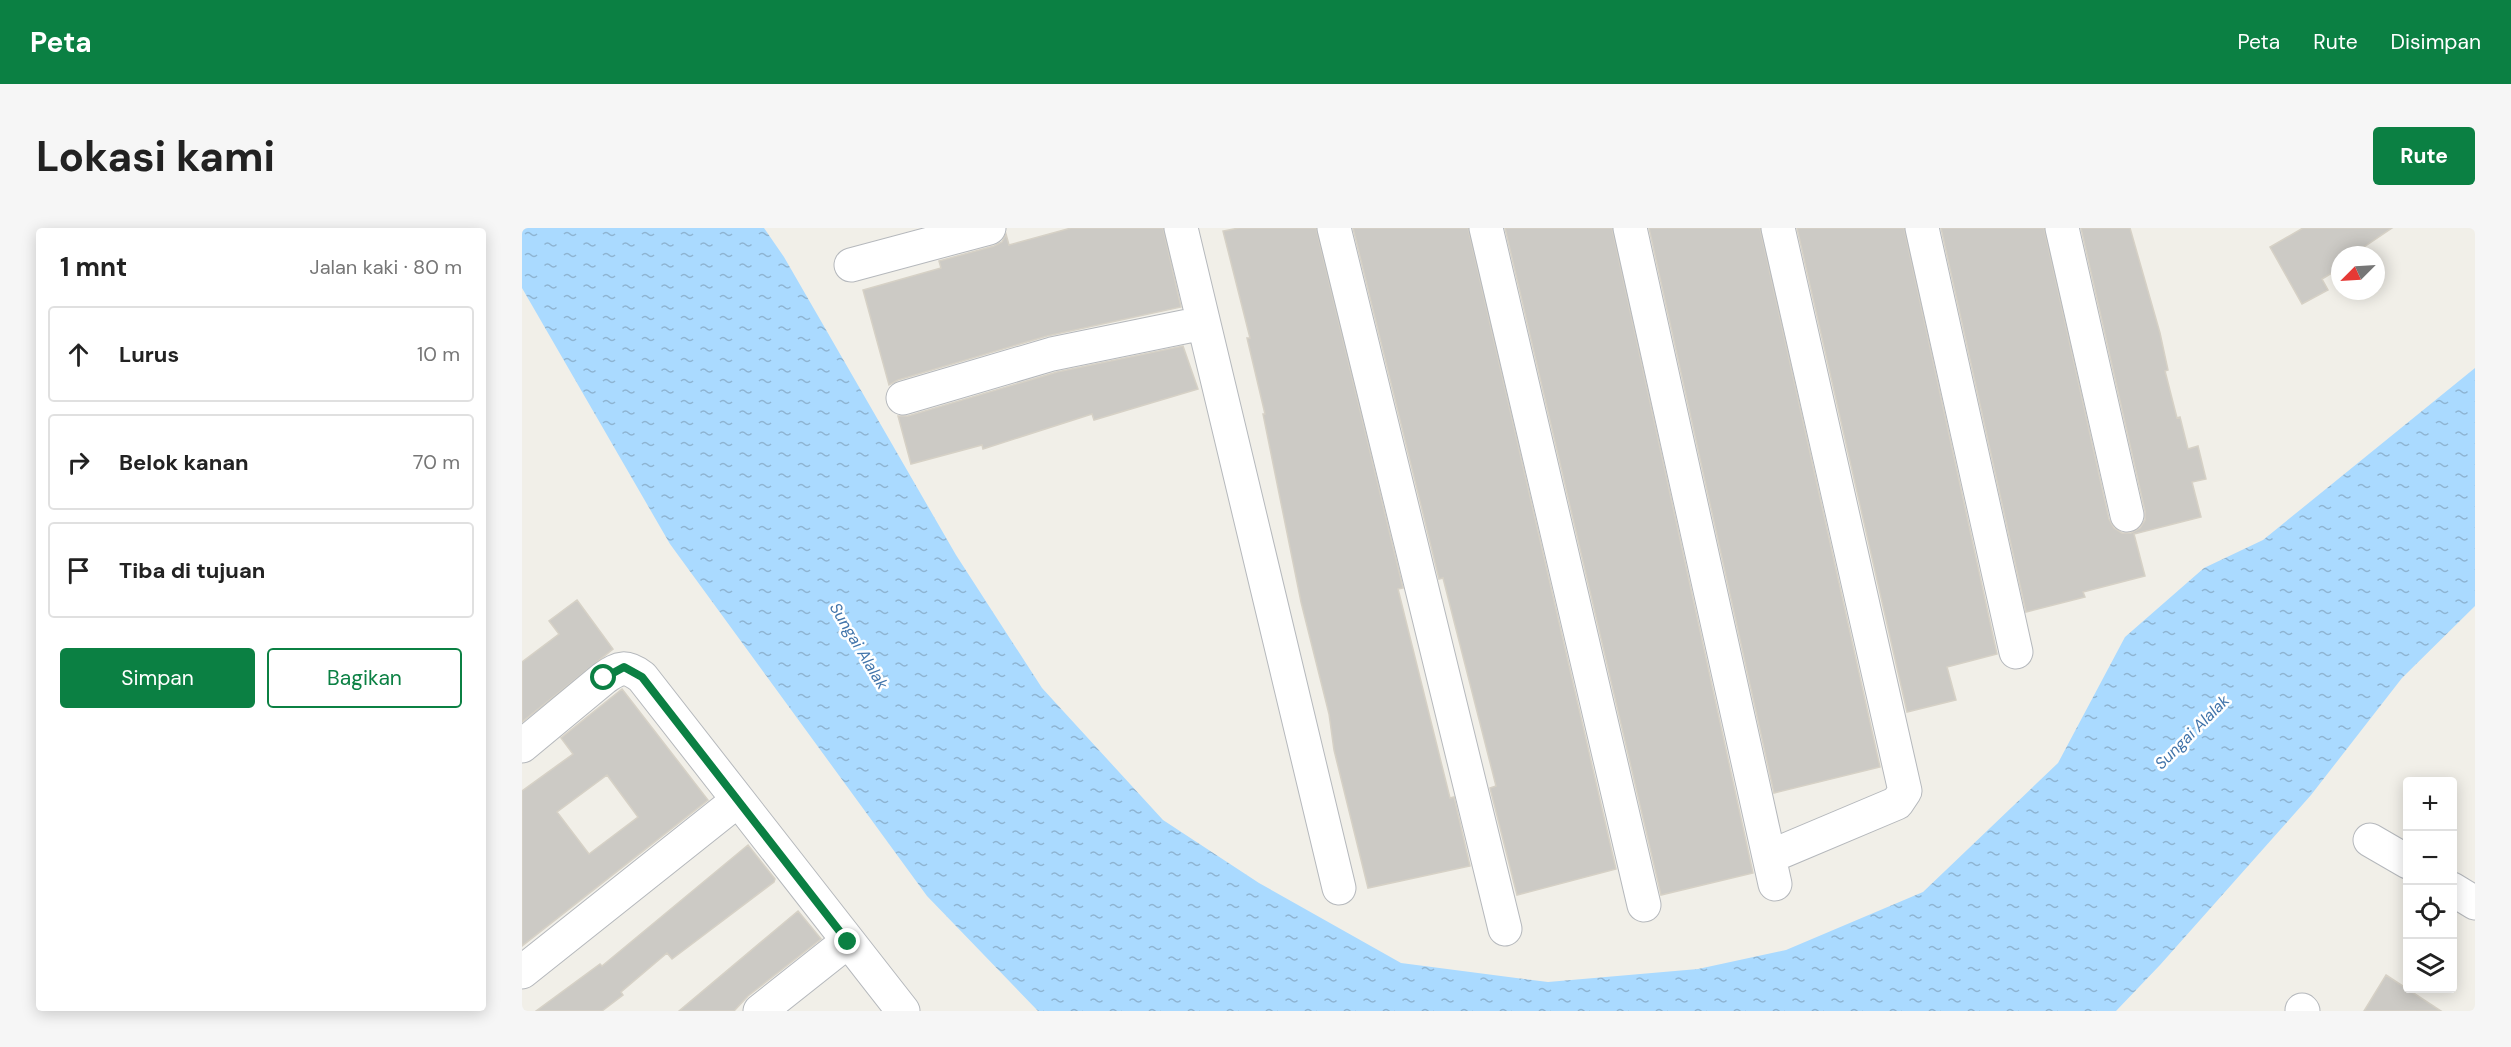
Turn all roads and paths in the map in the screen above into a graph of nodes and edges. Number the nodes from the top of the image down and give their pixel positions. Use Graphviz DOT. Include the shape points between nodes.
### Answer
graph roads {
  1 [pos="989,228"];
  2 [pos="1181,228"];
  3 [pos="1334,228"];
  4 [pos="1486,228"];
  5 [pos="1630,228"];
  6 [pos="1778,228"];
  7 [pos="1922,228"];
  8 [pos="2062,228"];
  9 [pos="851,265"];
  10 [pos="1203,323"];
  11 [pos="903,398"];
  12 [pos="2127,515"];
  13 [pos="2016,652"];
  14 [pos="522,746"];
  15 [pos="737,801"];
  16 [pos="2370,840"];
  17 [pos="2403,859"];
  18 [pos="1339,888"];
  19 [pos="2457,892"];
  20 [pos="2475,903"];
  21 [pos="1644,905"];
  22 [pos="1505,929"];
  23 [pos="848,942"];
  24 [pos="522,972"];
  25 [pos="760,1011"];
  26 [pos="903,1011"];
  1 -- 9 [label="street"];
  2 -- 10 [label="street"];
  3 -- 22 [label="street"];
  4 -- 21 [label="street"];
  5 -- 6 [label="street" via="1772,871 1897,803 1905,791"];
  7 -- 13 [label="street"];
  8 -- 12 [label="street"];
  10 -- 11 [label="street" via="1052,354"];
  10 -- 18 [label="street"];
  14 -- 15 [label="street" via="618,668 631,669 642,677"];
  15 -- 23 [label="street"];
  15 -- 24 [label="street"];
  16 -- 17 [label="street"];
  19 -- 20 [label="street"];
  23 -- 25 [label="street"];
  23 -- 26 [label="street"];
}
